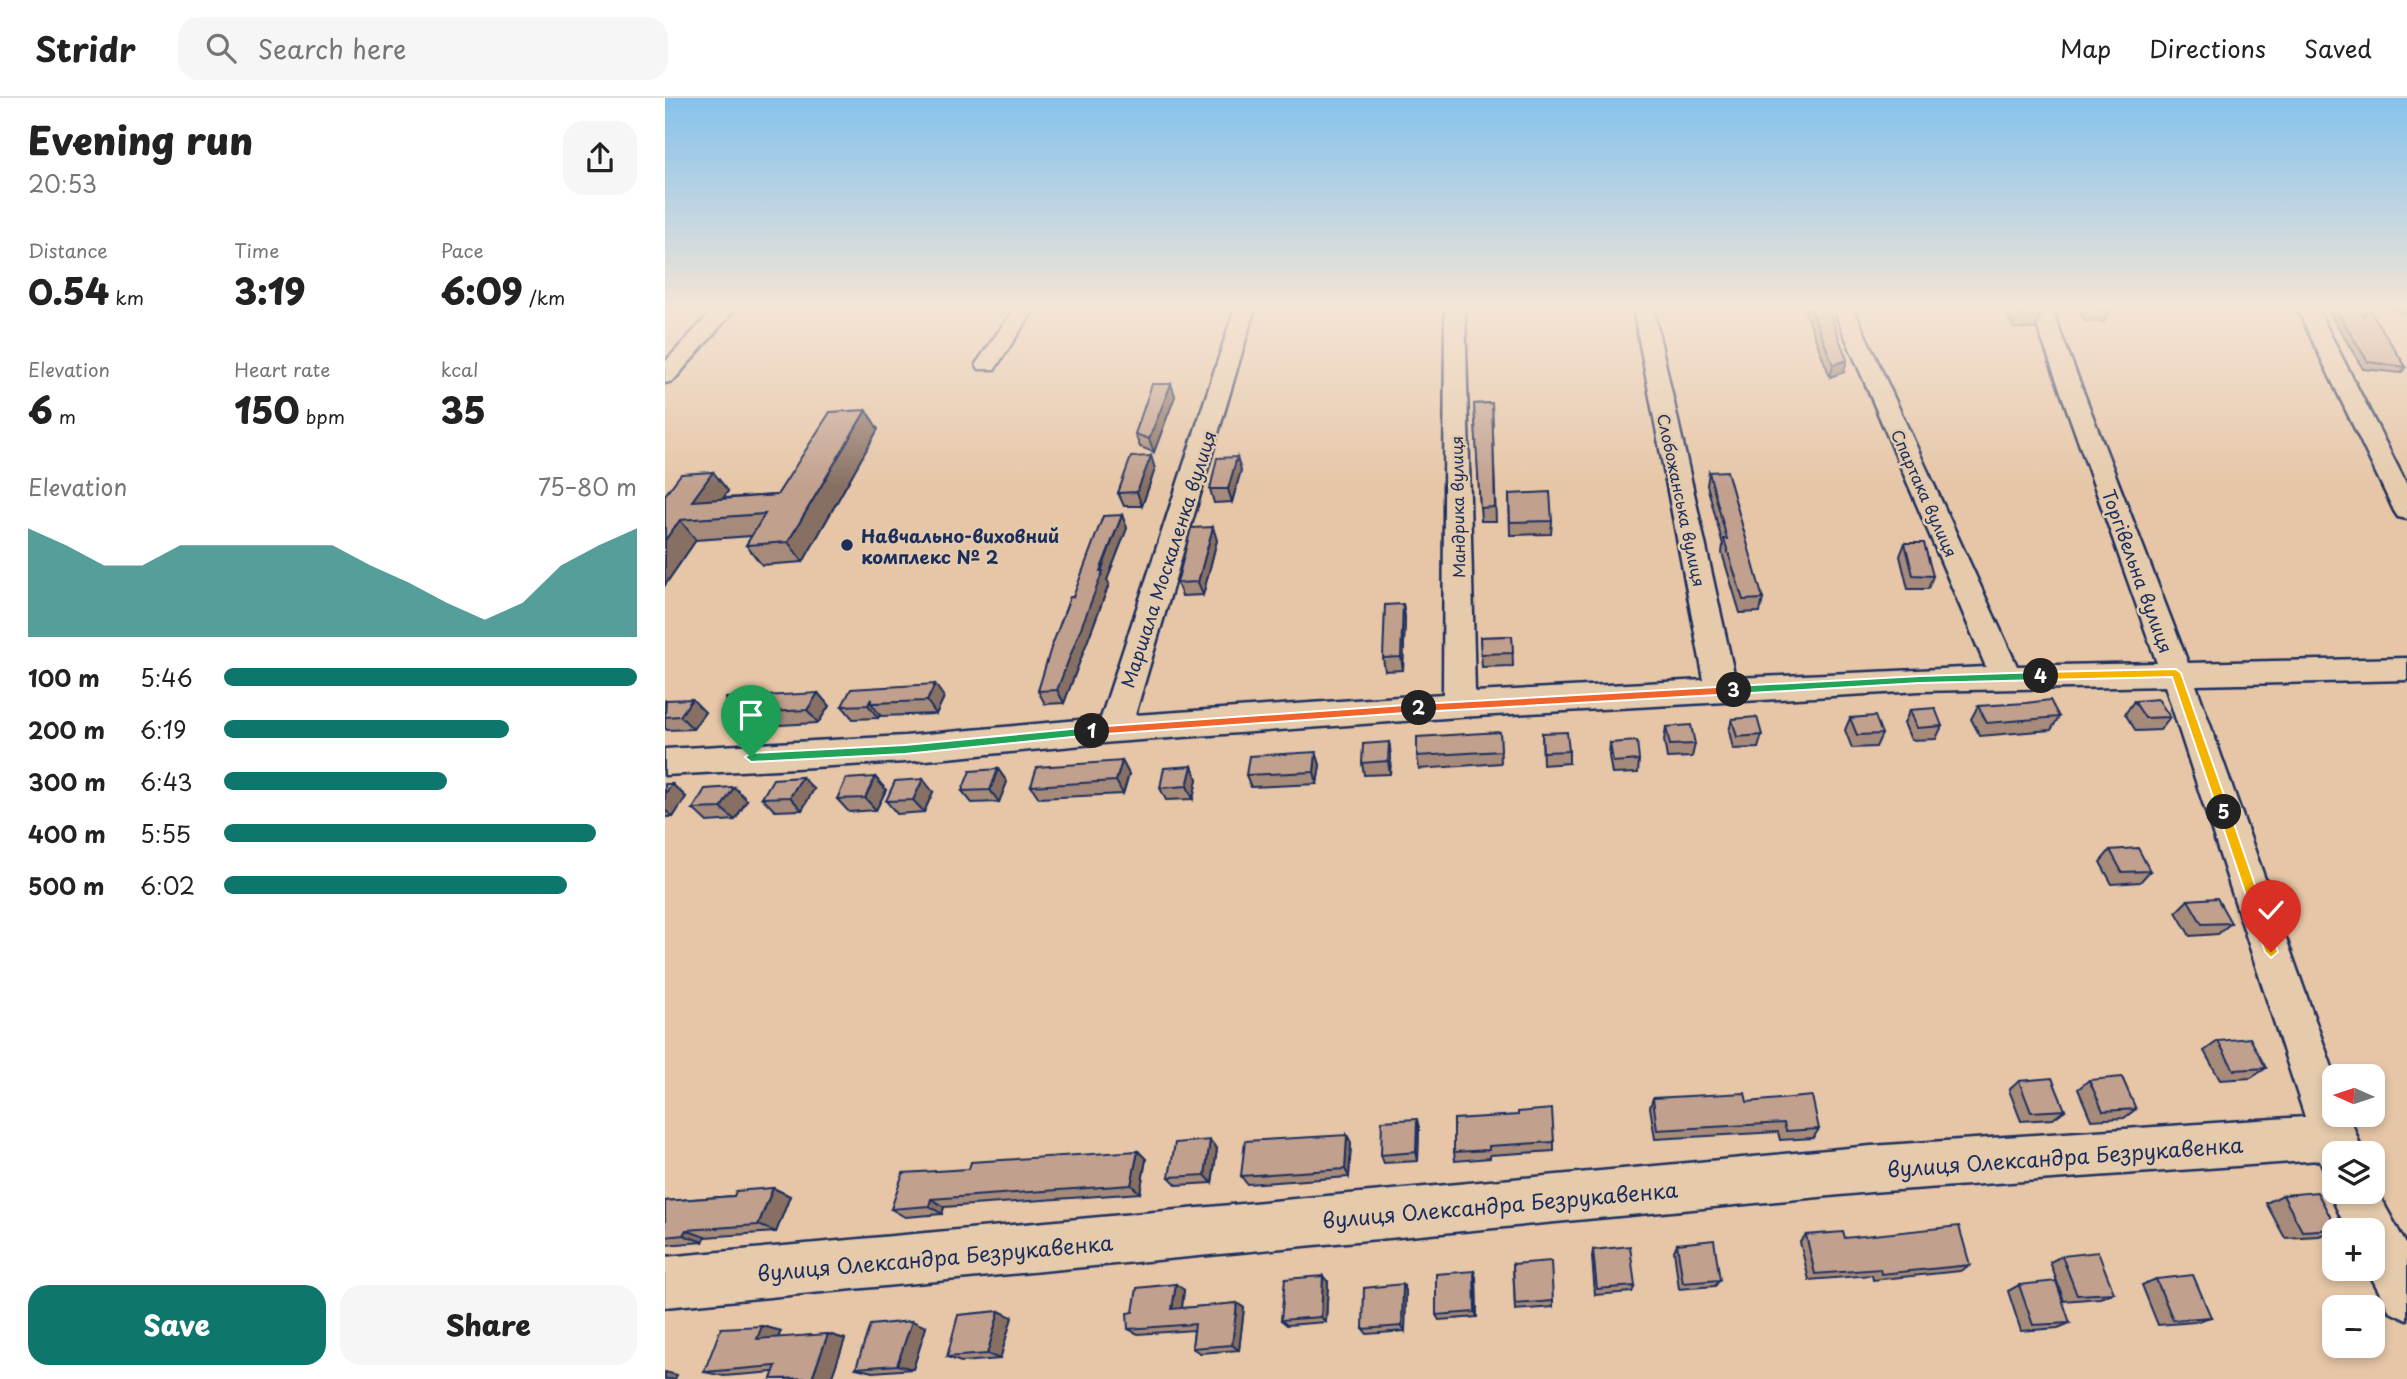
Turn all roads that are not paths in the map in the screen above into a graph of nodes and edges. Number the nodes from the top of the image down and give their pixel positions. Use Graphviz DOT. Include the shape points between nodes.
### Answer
graph roads {
  1 [pos="1227,368"];
  2 [pos="1456,368"];
  3 [pos="1655,368"];
  4 [pos="1869,368"];
  5 [pos="2063,368"];
  6 [pos="2336,368"];
  7 [pos="2407,511"];
  8 [pos="2407,669"];
  9 [pos="2176,673"];
  10 [pos="2006,677"];
  11 [pos="1722,691"];
  12 [pos="1459,705"];
  13 [pos="1114,729"];
  14 [pos="665,762"];
  15 [pos="2337,1141"];
  16 [pos="2322,1146"];
  17 [pos="2385,1254"];
  18 [pos="665,1282"];
  19 [pos="2407,1295"];
  1 -- 13 [label="street, Маршала Москаленка вулиця"];
  2 -- 12 [label="street, Мандрика вулиця"];
  3 -- 11 [label="street, Слобожанська вулиця"];
  4 -- 10 [label="street, Спартака вулиця"];
  5 -- 9 [label="street, Торгівельна вулиця"];
  6 -- 7 [label="street"];
  8 -- 9 [label="street"];
  9 -- 10 [label="street"];
  9 -- 15 [label="street, Торгівельна вулиця"];
  10 -- 11 [label="street"];
  11 -- 12 [label="street"];
  12 -- 13 [label="street"];
  13 -- 14 [label="street" via="905,749"];
  16 -- 18 [label="street, вулиця Олександра Безрукавенка" via="1871,1169"];
  17 -- 19 [label="street"];
}
